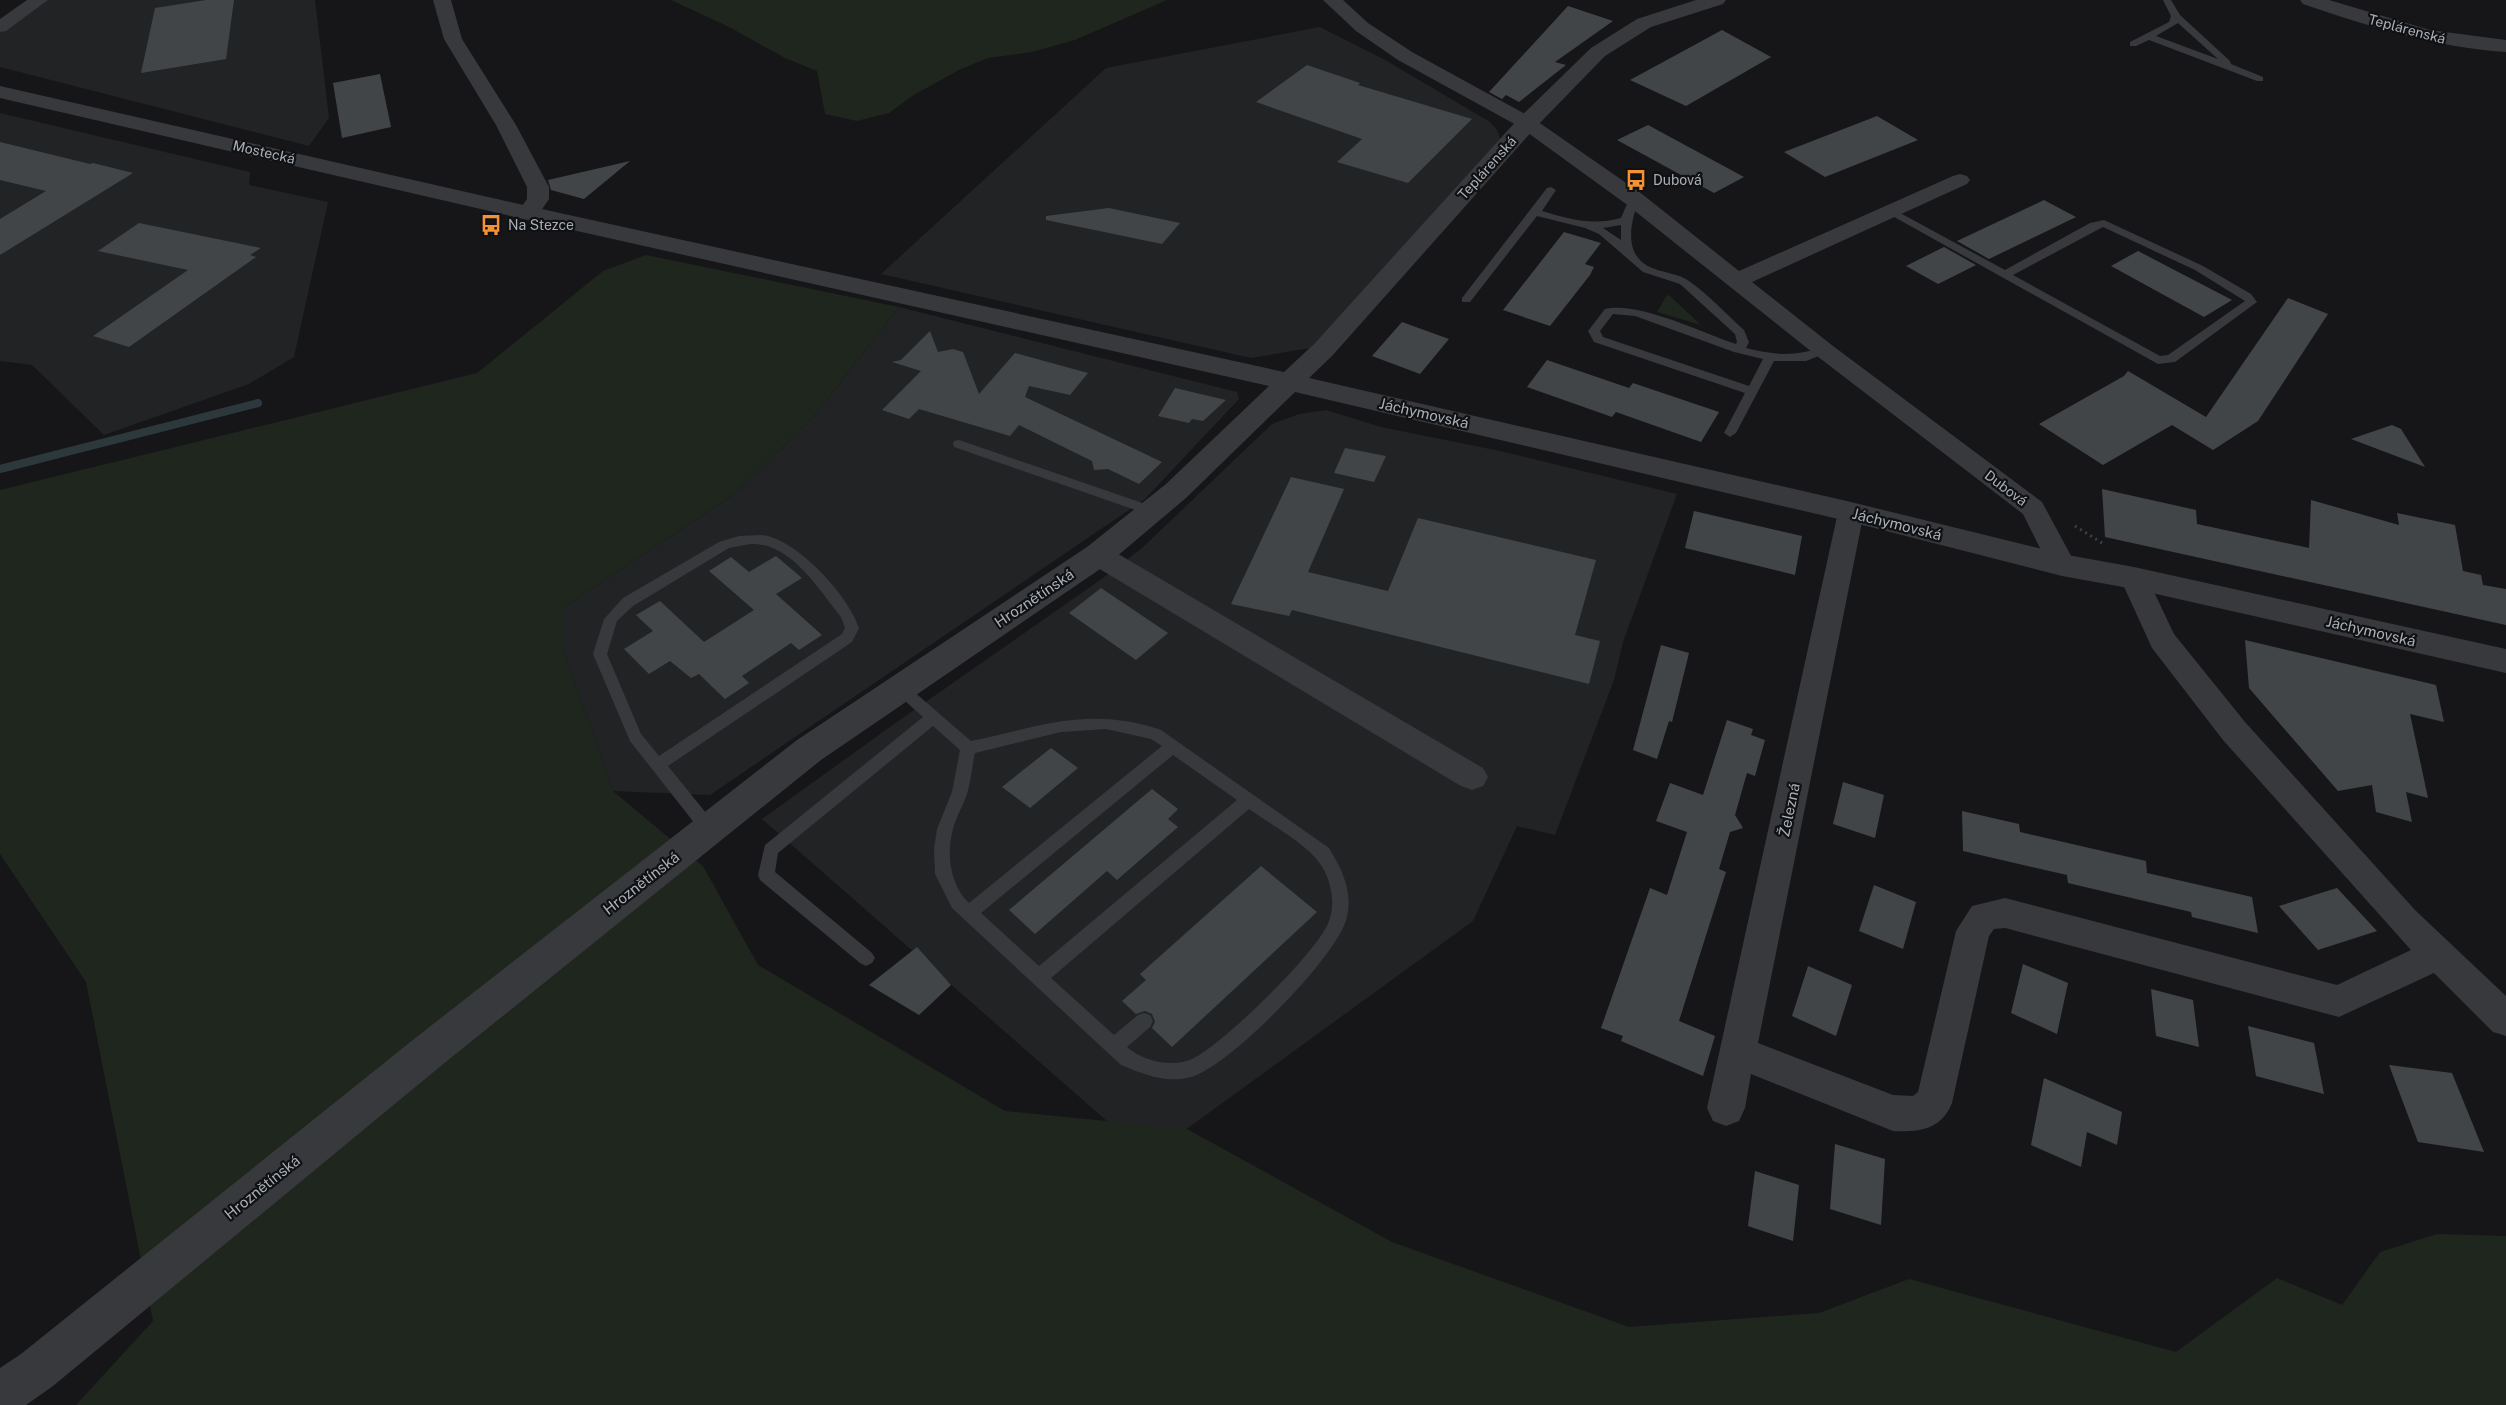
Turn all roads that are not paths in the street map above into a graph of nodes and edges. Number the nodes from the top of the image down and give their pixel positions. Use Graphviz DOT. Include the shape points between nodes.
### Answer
graph roads {
  1 [pos="39,0"];
  2 [pos="442,0"];
  3 [pos="1332,0"];
  4 [pos="1716,0"];
  5 [pos="2168,0"];
  6 [pos="2310,0"];
  7 [pos="2176,16"];
  8 [pos="0,27"];
  9 [pos="2148,36"];
  10 [pos="2133,44"];
  11 [pos="2506,45"];
  12 [pos="2232,69"];
  13 [pos="2260,80"];
  14 [pos="0,92"];
  15 [pos="1527,123"];
  16 [pos="1960,180"];
  17 [pos="1551,190"];
  18 [pos="1630,210"];
  19 [pos="1891,211"];
  20 [pos="1535,212"];
  21 [pos="528,213"];
  22 [pos="1590,227"];
  23 [pos="1626,250"];
  24 [pos="2004,276"];
  25 [pos="1737,280"];
  26 [pos="1466,300"];
  27 [pos="1740,348"];
  28 [pos="1825,351"];
  29 [pos="1770,358"];
  30 [pos="1289,382"];
  31 [pos="1753,391"];
  32 [pos="1730,433"];
  33 [pos="959,444"];
  34 [pos="1152,511"];
  35 [pos="1851,512"];
  36 [pos="1098,555"];
  37 [pos="2062,565"];
  38 [pos="2134,578"];
  39 [pos="2506,662"];
  40 [pos="900,688"];
  41 [pos="933,717"];
  42 [pos="1173,746"];
  43 [pos="968,748"];
  44 [pos="658,765"];
  45 [pos="1472,777"];
  46 [pos="1249,799"];
  47 [pos="710,829"];
  48 [pos="969,913"];
  49 [pos="2438,954"];
  50 [pos="866,958"];
  51 [pos="1039,977"];
  52 [pos="2506,1020"];
  53 [pos="1144,1021"];
  54 [pos="1114,1047"];
  55 [pos="1738,1052"];
  56 [pos="1726,1108"];
  57 [pos="0,1395"];
  1 -- 8 [label="street"];
  2 -- 21 [label="street" via="453,39 506,125 538,187 538,199"];
  3 -- 15 [label="street, Dubová" via="1362,27 1405,56"];
  4 -- 15 [label="street, Teplárenská" via="1644,23 1598,52"];
  5 -- 7 [label="lane"];
  6 -- 11 [label="street, Teplárenská" via="2419,35 2470,44"];
  7 -- 9 [label="lane" via="2173,24"];
  7 -- 12 [label="lane"];
  9 -- 10 [label="lane"];
  9 -- 12 [label="lane"];
  12 -- 13 [label="lane"];
  14 -- 21 [label="street, Mostecká"];
  15 -- 18 [label="street, Dubová"];
  15 -- 30 [label="street, Teplárenská" via="1323,350"];
  16 -- 19 [label="street"];
  17 -- 20 [label="lane"];
  18 -- 22 [label="lane" via="1605,226"];
  18 -- 23 [label="lane"];
  18 -- 25 [label="street, Dubová"];
  19 -- 24 [label="lane"];
  19 -- 25 [label="street"];
  20 -- 22 [label="lane"];
  20 -- 26 [label="lane"];
  21 -- 30 [label="street, Mostecká"];
  22 -- 23 [label="lane"];
  23 -- 27 [label="lane" via="1647,270 1684,282 1740,333"];
  24 -- 24 [label="lane" via="2104,223 2199,268 2247,296 2251,304 2163,361"];
  25 -- 28 [label="street, Dubová"];
  27 -- 29 [label="lane"];
  27 -- 31 [label="lane" via="1619,309 1609,311 1594,331 1598,339"];
  28 -- 29 [label="lane" via="1812,359"];
  28 -- 37 [label="street, Dubová" via="2032,508"];
  29 -- 31 [label="lane"];
  30 -- 34 [label="street, Hroznětínská"];
  30 -- 35 [label="street, Jáchymovská"];
  31 -- 32 [label="lane"];
  33 -- 34 [label="lane"];
  34 -- 36 [label="street, Hroznětínská"];
  35 -- 37 [label="street, Jáchymovská"];
  35 -- 55 [label="street, Železná"];
  36 -- 40 [label="street, Hroznětínská"];
  36 -- 45 [label="street"];
  37 -- 38 [label="street, Jáchymovská"];
  38 -- 39 [label="street, Jáchymovská"];
  38 -- 49 [label="street" via="2163,640 2234,731"];
  40 -- 41 [label="lane"];
  40 -- 47 [label="street, Hroznětínská" via="809,750"];
  41 -- 43 [label="lane"];
  41 -- 50 [label="lane" via="771,850 766,875"];
  42 -- 43 [label="lane" via="1156,735 1112,722 1050,727"];
  42 -- 46 [label="lane"];
  42 -- 48 [label="lane"];
  43 -- 48 [label="lane" via="960,792 945,829 942,849 943,874 958,903"];
  44 -- 44 [label="lane" via="635,737 600,654 611,619 628,602 724,545 766,540 789,549 848,615 852,628 847,638"];
  44 -- 47 [label="lane"];
  46 -- 51 [label="lane"];
  46 -- 54 [label="lane" via="1323,853 1334,869 1341,903 1336,927 1302,971 1219,1053 1194,1068 1159,1071 1127,1059"];
  47 -- 57 [label="street, Hroznětínská" via="37,1370"];
  48 -- 51 [label="lane"];
  49 -- 52 [label="street"];
  49 -- 55 [label="street" via="2339,1000 2005,913 1984,916 1974,931 1934,1103 1918,1114 1893,1113"];
  51 -- 54 [label="lane"];
  53 -- 54 [label="lane"];
  55 -- 56 [label="street, Železná"];
}
